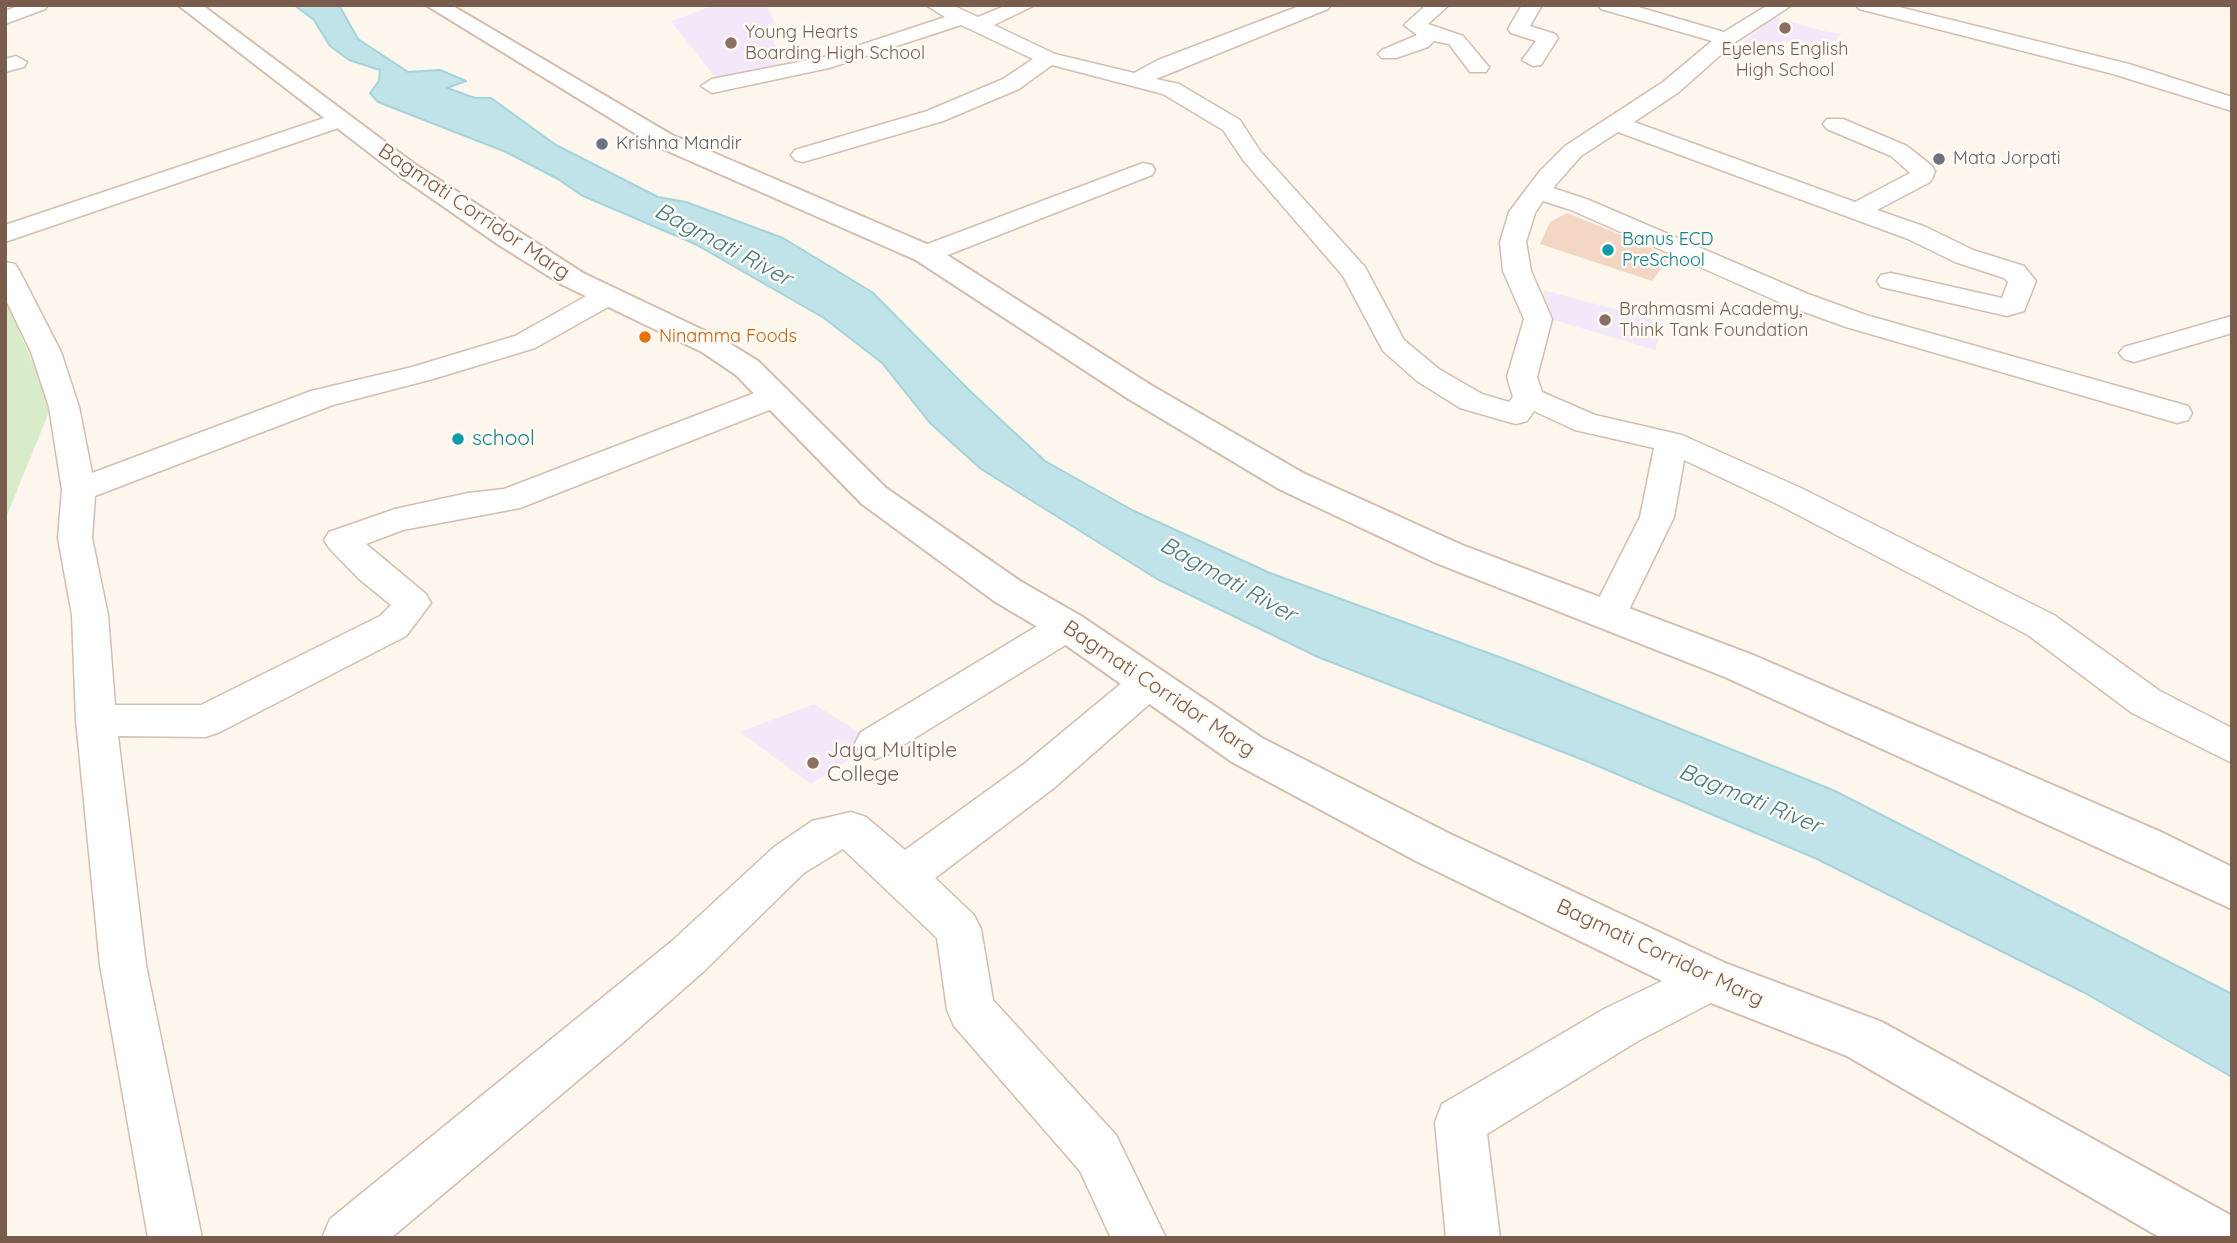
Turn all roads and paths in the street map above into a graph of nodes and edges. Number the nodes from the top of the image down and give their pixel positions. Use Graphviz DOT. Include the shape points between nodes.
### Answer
graph roads {
  1 [pos="38,5"];
  2 [pos="188,5"];
  3 [pos="436,5"];
  4 [pos="936,5"];
  5 [pos="1025,5"];
  6 [pos="1321,5"];
  7 [pos="1439,5"];
  8 [pos="1532,5"];
  9 [pos="1608,5"];
  10 [pos="1782,5"];
  11 [pos="1866,5"];
  12 [pos="1957,5"];
  13 [pos="5,18"];
  14 [pos="968,22"];
  15 [pos="1941,22"];
  16 [pos="1430,33"];
  17 [pos="1727,38"];
  18 [pos="1389,54"];
  19 [pos="1048,58"];
  20 [pos="1533,60"];
  21 [pos="1478,68"];
  22 [pos="1137,80"];
  23 [pos="712,86"];
  24 [pos="2232,104"];
  25 [pos="342,119"];
  26 [pos="1616,123"];
  27 [pos="1835,124"];
  28 [pos="803,155"];
  29 [pos="1143,170"];
  30 [pos="1537,191"];
  31 [pos="1856,211"];
  32 [pos="5,234"];
  33 [pos="926,254"];
  34 [pos="5,270"];
  35 [pos="1891,281"];
  36 [pos="607,296"];
  37 [pos="2232,324"];
  38 [pos="2134,354"];
  39 [pos="776,396"];
  40 [pos="1528,397"];
  41 [pos="2177,413"];
  42 [pos="1671,442"];
  43 [pos="79,490"];
  44 [pos="1608,616"];
  45 [pos="1067,626"];
  46 [pos="1149,682"];
  47 [pos="96,720"];
  48 [pos="875,743"];
  49 [pos="2232,747"];
  50 [pos="904,876"];
  51 [pos="2232,889"];
  52 [pos="1710,980"];
  53 [pos="175,1238"];
  54 [pos="349,1238"];
  55 [pos="1139,1238"];
  56 [pos="1473,1238"];
  57 [pos="2216,1238"];
  1 -- 13 [label="street"];
  2 -- 25 [label="street, Bagmati Corridor Marg"];
  3 -- 33 [label="street" via="663,140"];
  4 -- 14 [label="street"];
  5 -- 14 [label="street"];
  6 -- 22 [label="street"];
  7 -- 16 [label="street" via="1414,25"];
  8 -- 20 [label="street" via="1518,29 1548,38"];
  9 -- 17 [label="street"];
  10 -- 17 [label="street"];
  11 -- 15 [label="street"];
  12 -- 15 [label="street"];
  14 -- 19 [label="street"];
  14 -- 23 [label="street" via="830,62"];
  15 -- 24 [label="street" via="2121,69"];
  16 -- 18 [label="street" via="1421,43"];
  16 -- 21 [label="street" via="1456,40"];
  17 -- 26 [label="street" via="1671,87"];
  19 -- 22 [label="street"];
  19 -- 28 [label="street" via="1011,83 935,116"];
  22 -- 40 [label="street" via="1171,89 1232,125 1251,155 1355,273 1394,345 1428,375 1471,401 1517,414"];
  25 -- 32 [label="street"];
  25 -- 36 [label="street, Bagmati Corridor Marg" via="509,239"];
  26 -- 30 [label="street" via="1573,151"];
  26 -- 31 [label="street"];
  27 -- 31 [label="street" via="1899,151 1923,170 1921,177"];
  29 -- 33 [label="street"];
  30 -- 40 [label="street" via="1522,212 1513,243 1517,271 1538,319 1522,377"];
  30 -- 41 [label="street" via="1856,321"];
  31 -- 35 [label="street" via="1917,233 1964,257 2014,272 2022,281 2014,305 2007,309"];
  33 -- 44 [label="street" via="1160,404 1291,481 1449,554"];
  34 -- 43 [label="street" via="46,352 64,407"];
  36 -- 39 [label="street, Bagmati Corridor Marg" via="713,346 747,368"];
  36 -- 43 [label="street" via="525,342 322,398"];
  37 -- 38 [label="street"];
  39 -- 45 [label="street, Bagmati Corridor Marg" via="874,496 1007,591"];
  39 -- 47 [label="street" via="508,500 394,520 341,540 413,603 393,626 206,721"];
  40 -- 42 [label="street" via="1586,423"];
  42 -- 44 [label="street" via="1657,517"];
  42 -- 49 [label="street" via="1789,496 2041,625 2146,702"];
  43 -- 47 [label="street" via="75,538 90,615"];
  44 -- 51 [label="street" via="1751,671"];
  45 -- 46 [label="street, Bagmati Corridor Marg"];
  45 -- 48 [label="street"];
  46 -- 50 [label="street" via="1040,776"];
  46 -- 52 [label="street, Bagmati Corridor Marg" via="1247,750 1432,847"];
  47 -- 53 [label="street" via="123,965"];
  50 -- 54 [label="street" via="851,830 827,834 789,860 688,956"];
  50 -- 55 [label="street" via="958,929 971,1010 1098,1153"];
  52 -- 56 [label="street" via="1621,1025 1460,1122"];
  52 -- 57 [label="street, Bagmati Corridor Marg" via="1864,1039"];
}
